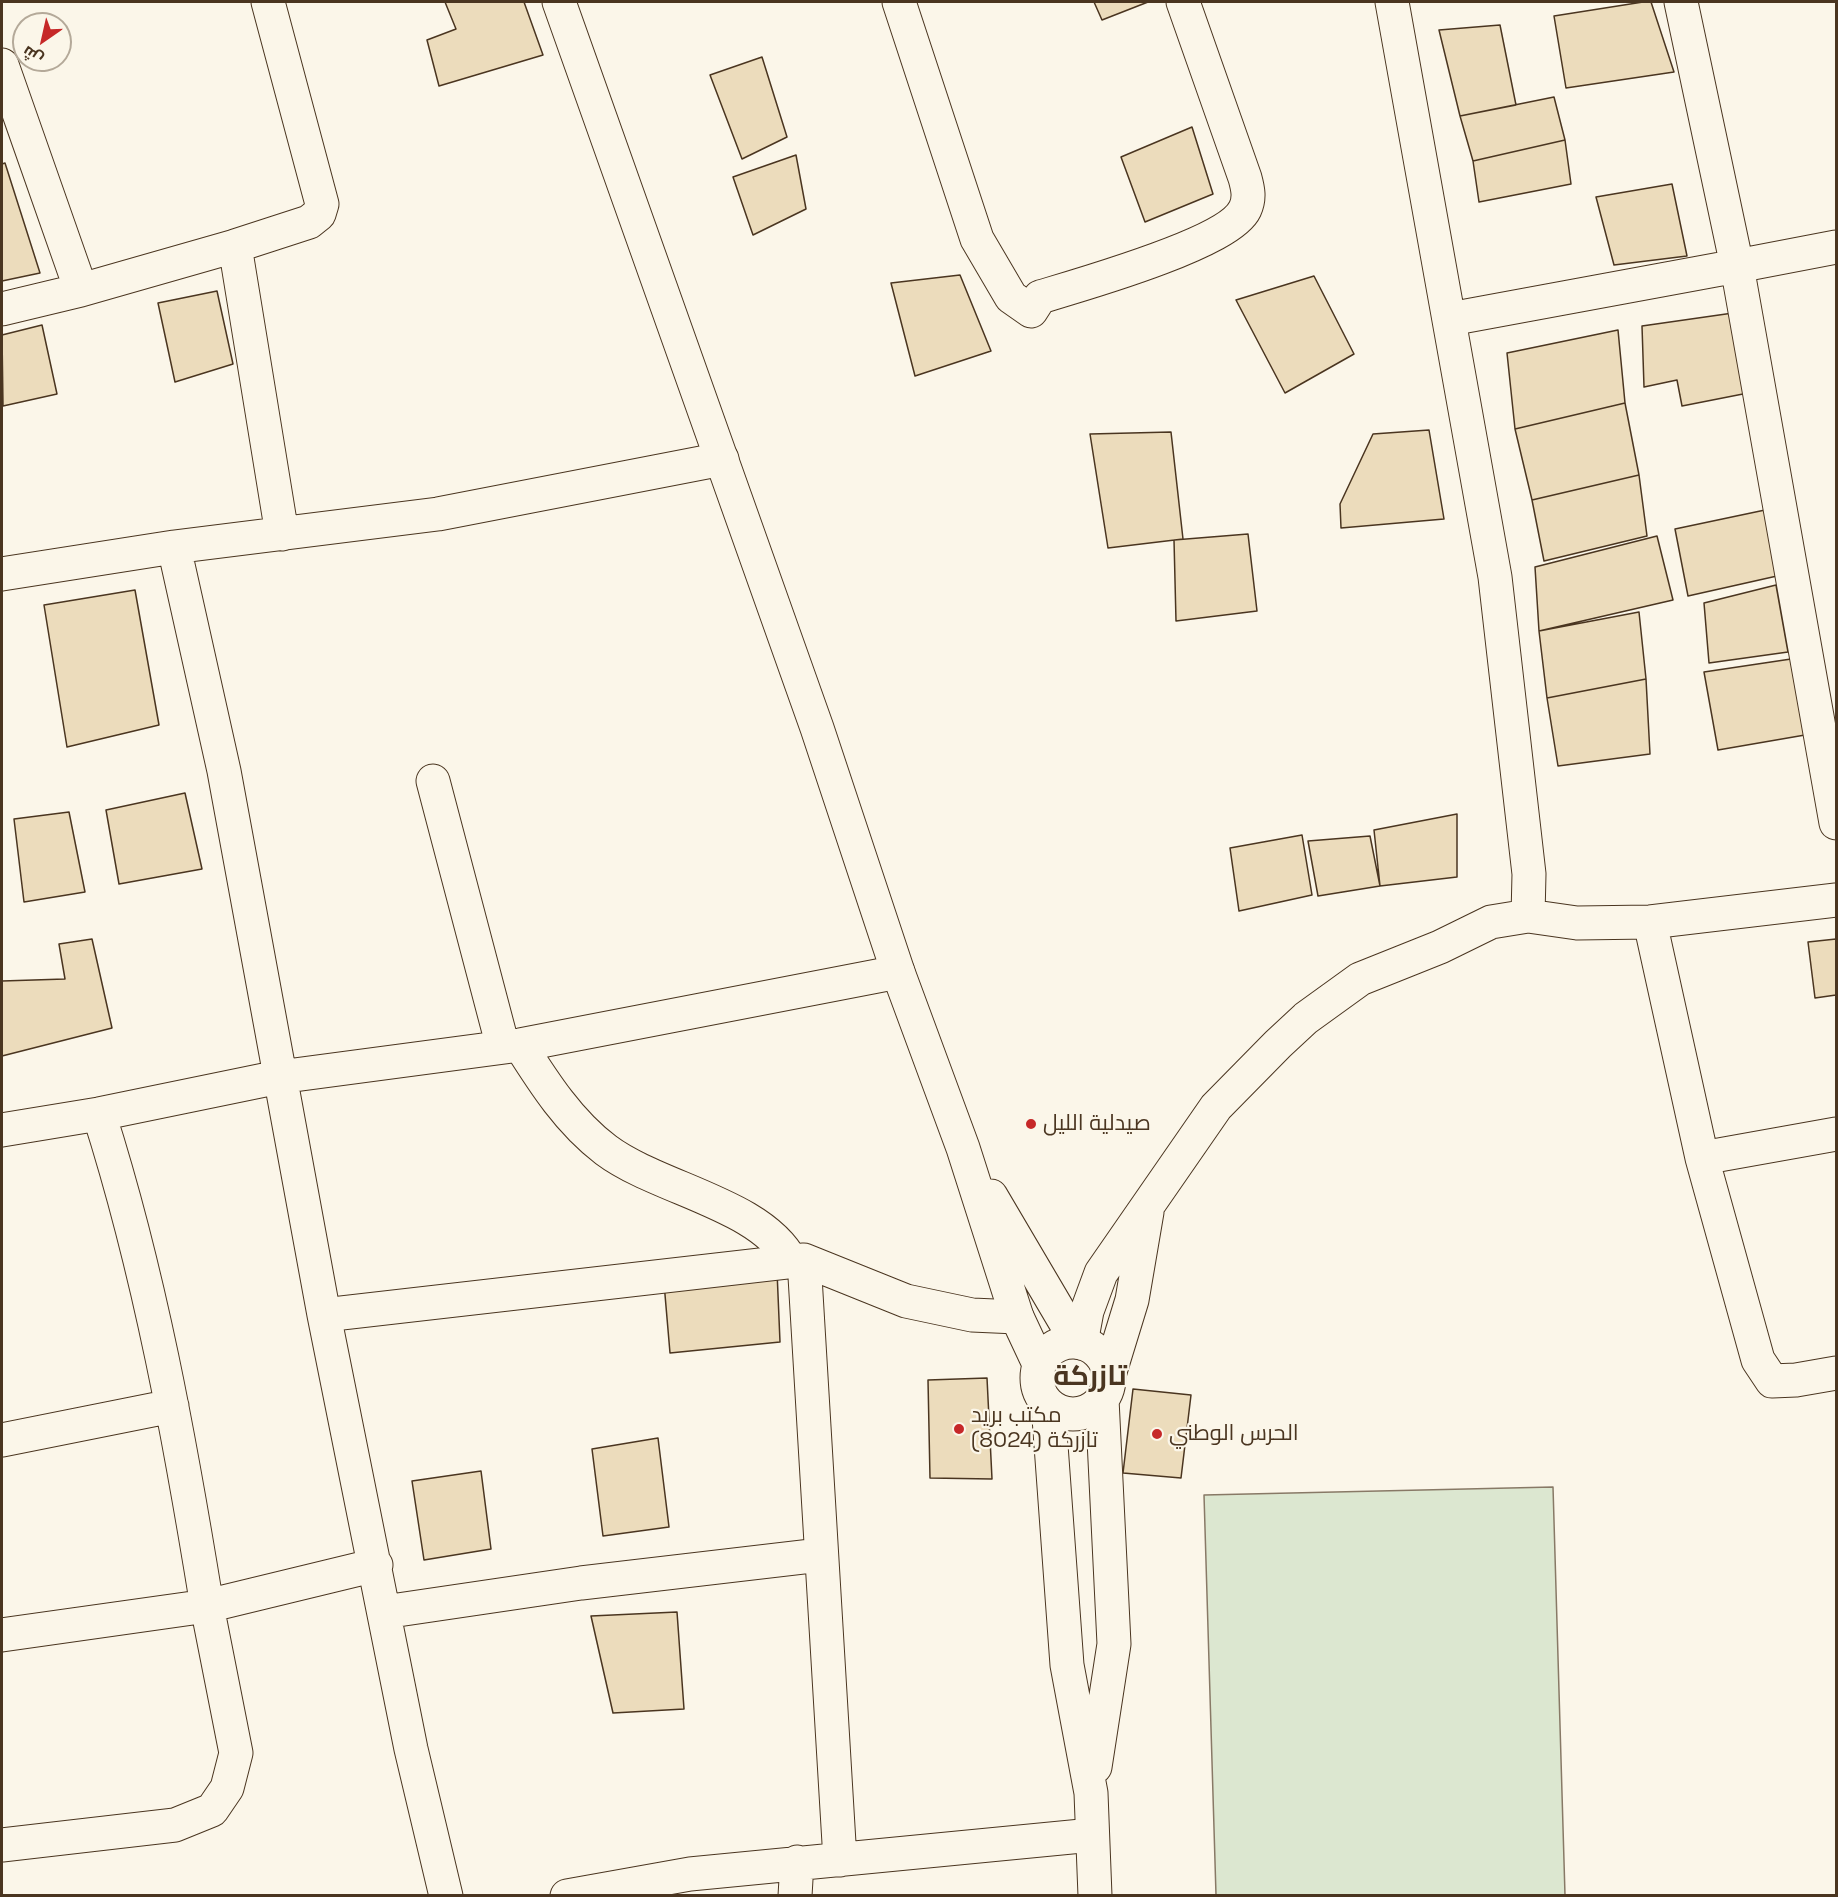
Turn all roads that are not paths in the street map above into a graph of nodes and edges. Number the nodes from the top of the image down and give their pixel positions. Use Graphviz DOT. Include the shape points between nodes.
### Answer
graph roads {
  1 [pos="268,2"];
  2 [pos="559,2"];
  3 [pos="899,2"];
  4 [pos="1183,2"];
  5 [pos="1392,2"];
  6 [pos="1681,2"];
  7 [pos="2,65"];
  8 [pos="235,246"];
  9 [pos="1836,247"];
  10 [pos="1737,266"];
  11 [pos="81,290"];
  12 [pos="2,309"];
  13 [pos="1449,319"];
  14 [pos="722,459"];
  15 [pos="282,534"];
  16 [pos="174,547"];
  17 [pos="2,574"];
  18 [pos="433,781"];
  19 [pos="1836,823"];
  20 [pos="1836,900"];
  21 [pos="1528,916"];
  22 [pos="1650,922"];
  23 [pos="898,972"];
  24 [pos="512,1046"];
  25 [pos="279,1077"];
  26 [pos="99,1114"];
  27 [pos="2,1130"];
  28 [pos="1836,1134"];
  29 [pos="963,1148"];
  30 [pos="1702,1158"];
  31 [pos="1149,1201"];
  32 [pos="798,1260"];
  33 [pos="324,1315"];
  34 [pos="1017,1317"];
  35 [pos="1079,1343"];
  36 [pos="1039,1364"];
  37 [pos="1836,1373"];
  38 [pos="1105,1387"];
  39 [pos="1048,1404"];
  40 [pos="172,1406"];
  41 [pos="2,1440"];
  42 [pos="820,1556"];
  43 [pos="376,1565"];
  44 [pos="207,1606"];
  45 [pos="384,1612"];
  46 [pos="2,1635"];
  47 [pos="1091,1793"];
  48 [pos="1092,1835"];
  49 [pos="2,1845"];
  50 [pos="840,1860"];
  51 [pos="796,1863"];
  52 [pos="446,1896"];
  53 [pos="567,1896"];
  54 [pos="795,1896"];
  55 [pos="1095,1896"];
  1 -- 8 [label="street" via="322,204 309,222"];
  2 -- 14 [label="street"];
  3 -- 4 [label="street" via="976,239 1011,297 1031,311 1041,297 1131,271 1232,225 1245,210 1249,195 1245,178"];
  5 -- 13 [label="street"];
  6 -- 10 [label="street"];
  7 -- 11 [label="street"];
  8 -- 11 [label="street"];
  8 -- 15 [label="street"];
  9 -- 10 [label="street"];
  10 -- 13 [label="street"];
  10 -- 19 [label="street"];
  11 -- 12 [label="street"];
  13 -- 21 [label="street" via="1495,577 1529,874"];
  14 -- 15 [label="street" via="438,514"];
  14 -- 23 [label="street"];
  15 -- 16 [label="street"];
  16 -- 17 [label="street"];
  16 -- 25 [label="street" via="224,771"];
  18 -- 24 [label="street"];
  20 -- 22 [label="street"];
  21 -- 22 [label="street" via="1577,923"];
  21 -- 31 [label="street" via="1491,922 1440,948 1360,979 1306,1018 1216,1107"];
  22 -- 30 [label="street"];
  23 -- 24 [label="street"];
  23 -- 29 [label="street"];
  24 -- 25 [label="street"];
  24 -- 32 [label="street" via="578,1126 608,1151 769,1232"];
  25 -- 26 [label="street"];
  25 -- 33 [label="street"];
  26 -- 27 [label="street"];
  26 -- 40 [label="street" via="123,1190"];
  28 -- 30 [label="street"];
  29 -- 34 [label="street"];
  29 -- 35 [label="street"];
  30 -- 37 [label="street" via="1758,1360 1772,1381"];
  31 -- 35 [label="street" via="1101,1273"];
  31 -- 38 [label="street" via="1132,1300"];
  32 -- 33 [label="street"];
  32 -- 34 [label="street" via="906,1300 972,1315"];
  32 -- 42 [label="street"];
  33 -- 43 [label="street"];
  34 -- 36 [label="street"];
  35 -- 36 [label="street" via="1050,1350"];
  35 -- 38 [label="street" via="1102,1358"];
  36 -- 39 [label="street" via="1037,1386"];
  38 -- 39 [label="street" via="1082,1413 1070,1414"];
  38 -- 47 [label="street" via="1114,1644"];
  39 -- 47 [label="street" via="1067,1665"];
  40 -- 41 [label="street"];
  40 -- 44 [label="street"];
  42 -- 45 [label="street" via="581,1582"];
  42 -- 50 [label="street"];
  43 -- 44 [label="street"];
  43 -- 45 [label="street"];
  44 -- 46 [label="street"];
  44 -- 49 [label="street" via="236,1753 227,1788 212,1810 175,1825"];
  45 -- 52 [label="street"];
  47 -- 48 [label="street"];
  48 -- 50 [label="street"];
  48 -- 55 [label="street"];
  50 -- 51 [label="street"];
  51 -- 53 [label="street" via="690,1874"];
  51 -- 54 [label="street"];
}
